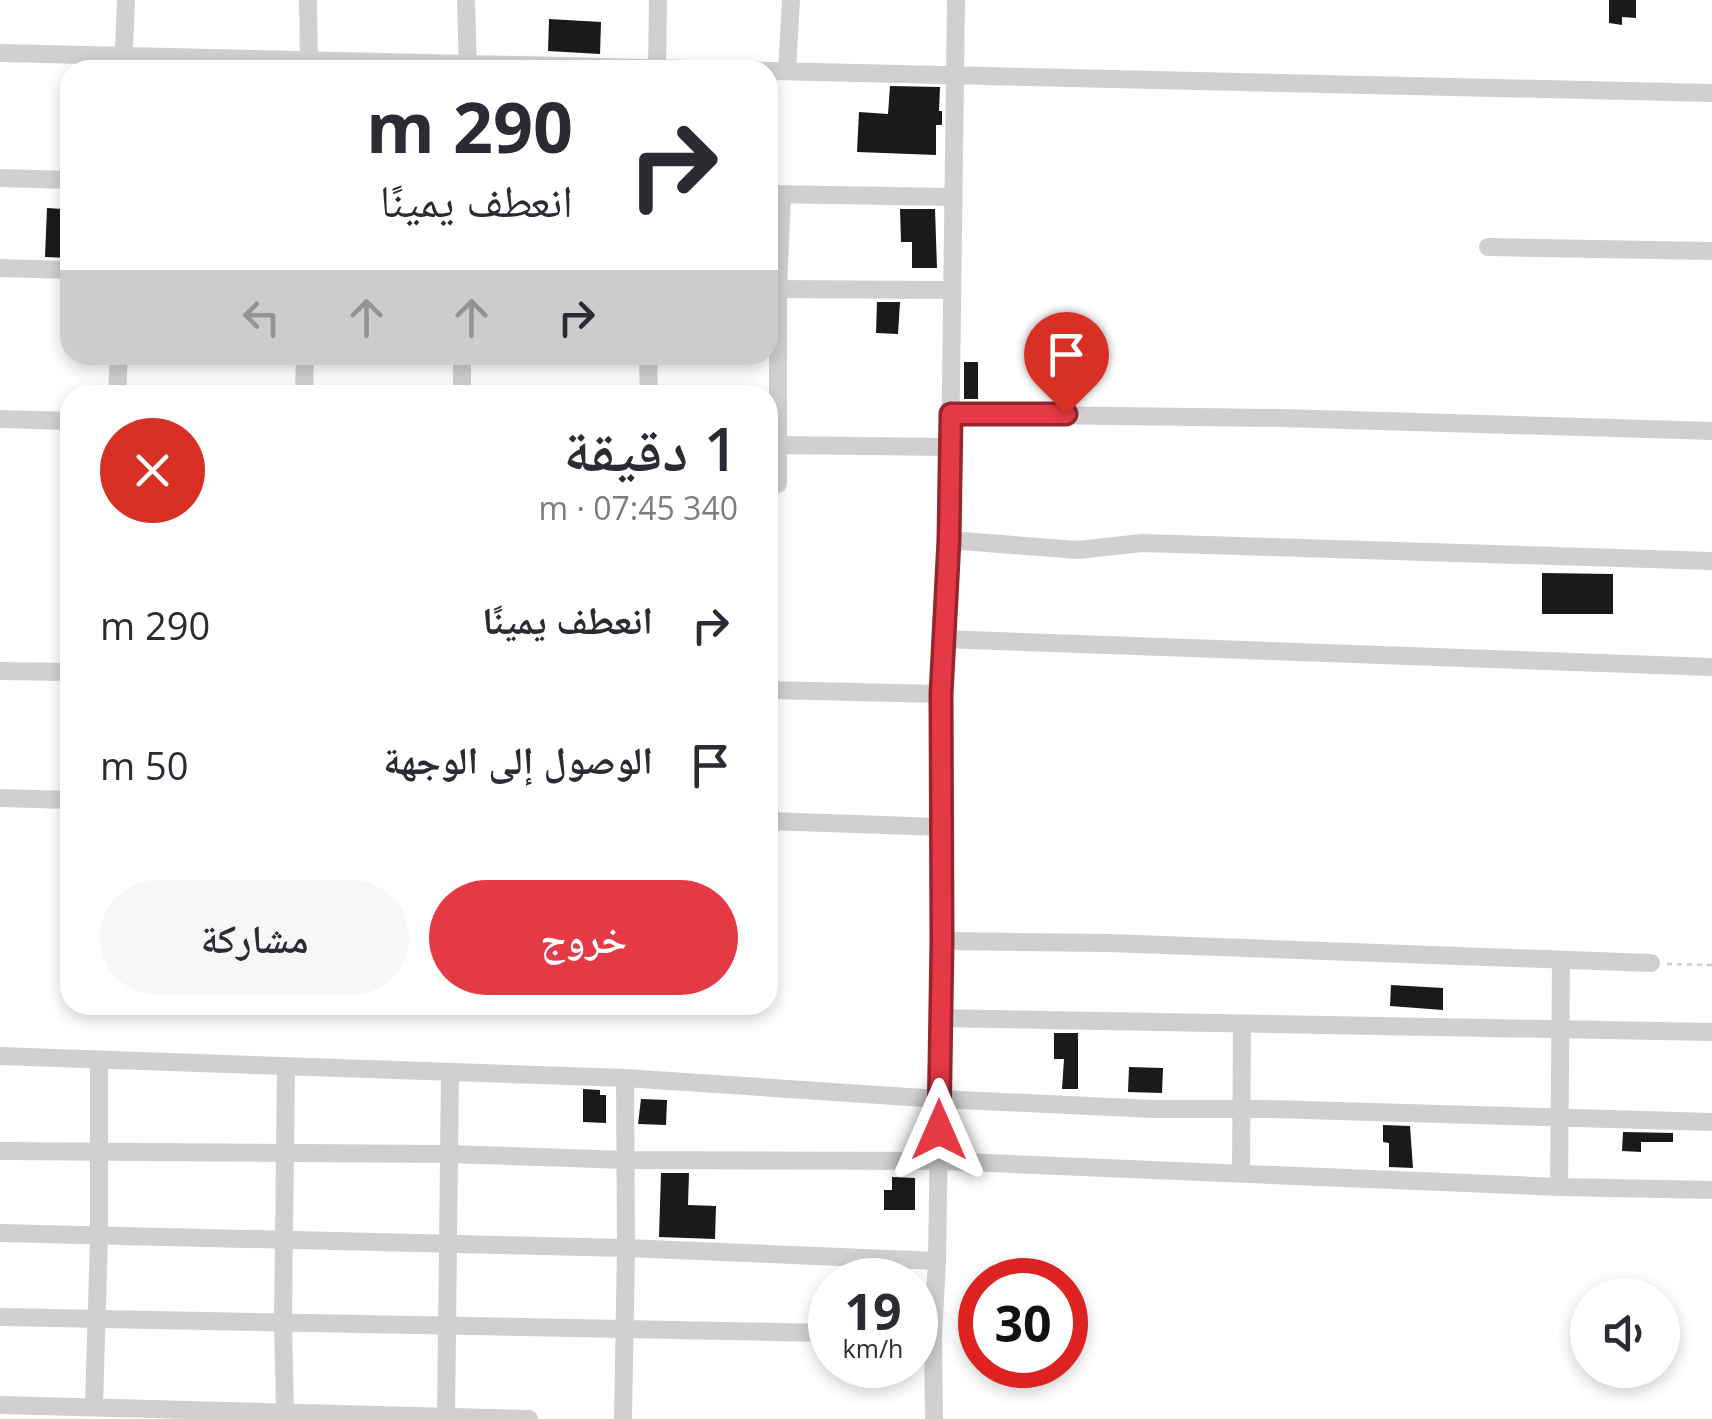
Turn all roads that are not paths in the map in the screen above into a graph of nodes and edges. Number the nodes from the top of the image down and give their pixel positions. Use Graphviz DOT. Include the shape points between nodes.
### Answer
graph roads {
  1 [pos="126,0"];
  2 [pos="308,0"];
  3 [pos="466,0"];
  4 [pos="658,0"];
  5 [pos="792,0"];
  6 [pos="956,0"];
  7 [pos="0,53"];
  8 [pos="86,60"];
  9 [pos="123,60"];
  10 [pos="308,60"];
  11 [pos="469,60"];
  12 [pos="657,60"];
  13 [pos="778,70"];
  14 [pos="787,70"];
  15 [pos="955,74"];
  16 [pos="1712,93"];
  17 [pos="0,178"];
  18 [pos="60,180"];
  19 [pos="778,194"];
  20 [pos="953,198"];
  21 [pos="1488,248"];
  22 [pos="1712,251"];
  23 [pos="0,268"];
  24 [pos="60,270"];
  25 [pos="778,289"];
  26 [pos="952,290"];
  27 [pos="951,414"];
  28 [pos="0,419"];
  29 [pos="60,420"];
  30 [pos="1712,432"];
  31 [pos="778,445"];
  32 [pos="950,447"];
  33 [pos="949,540"];
  34 [pos="1712,561"];
  35 [pos="943,639"];
  36 [pos="1712,667"];
  37 [pos="0,671"];
  38 [pos="60,672"];
  39 [pos="778,690"];
  40 [pos="941,694"];
  41 [pos="0,798"];
  42 [pos="60,800"];
  43 [pos="778,822"];
  44 [pos="942,827"];
  45 [pos="942,941"];
  46 [pos="1560,960"];
  47 [pos="1651,964"];
  48 [pos="940,1018"];
  49 [pos="1242,1024"];
  50 [pos="1562,1030"];
  51 [pos="1712,1032"];
  52 [pos="0,1056"];
  53 [pos="99,1060"];
  54 [pos="286,1067"];
  55 [pos="450,1072"];
  56 [pos="625,1078"];
  57 [pos="939,1099"];
  58 [pos="1242,1110"];
  59 [pos="1560,1118"];
  60 [pos="1712,1122"];
  61 [pos="0,1150"];
  62 [pos="99,1150"];
  63 [pos="284,1152"];
  64 [pos="449,1154"];
  65 [pos="626,1160"];
  66 [pos="939,1161"];
  67 [pos="1241,1172"];
  68 [pos="1559,1187"];
  69 [pos="1712,1190"];
  70 [pos="0,1233"];
  71 [pos="98,1236"];
  72 [pos="284,1240"];
  73 [pos="448,1244"];
  74 [pos="626,1248"];
  75 [pos="865,1258"];
  76 [pos="937,1258"];
  77 [pos="0,1317"];
  78 [pos="97,1320"];
  79 [pos="283,1322"];
  80 [pos="447,1325"];
  81 [pos="625,1328"];
  82 [pos="808,1332"];
  83 [pos="930,1388"];
  84 [pos="0,1405"];
  85 [pos="94,1407"];
  86 [pos="285,1413"];
  87 [pos="446,1418"];
  88 [pos="529,1419"];
  89 [pos="623,1419"];
  90 [pos="934,1419"];
  1 -- 9 [label="street"];
  2 -- 10 [label="street"];
  3 -- 11 [label="street"];
  4 -- 12 [label="street"];
  5 -- 14 [label="street"];
  6 -- 15 [label="street"];
  7 -- 8 [label="street"];
  13 -- 14 [label="street"];
  14 -- 15 [label="street"];
  15 -- 16 [label="street"];
  15 -- 20 [label="street"];
  17 -- 18 [label="street"];
  19 -- 20 [label="street"];
  20 -- 26 [label="street"];
  21 -- 22 [label="street"];
  23 -- 24 [label="street"];
  25 -- 26 [label="street"];
  26 -- 27 [label="street"];
  27 -- 30 [label="street"];
  27 -- 32 [label="street"];
  28 -- 29 [label="street"];
  31 -- 32 [label="street"];
  32 -- 33 [label="street"];
  33 -- 34 [label="street" via="1078,550 1142,543"];
  33 -- 35 [label="street"];
  35 -- 36 [label="street"];
  35 -- 40 [label="street"];
  37 -- 38 [label="street"];
  39 -- 40 [label="street"];
  40 -- 44 [label="street"];
  41 -- 42 [label="street"];
  43 -- 44 [label="street"];
  44 -- 45 [label="street"];
  45 -- 46 [label="street"];
  45 -- 48 [label="street"];
  46 -- 47 [label="street"];
  46 -- 50 [label="street"];
  48 -- 49 [label="street"];
  48 -- 57 [label="street"];
  49 -- 50 [label="street"];
  49 -- 58 [label="street"];
  50 -- 51 [label="street"];
  50 -- 59 [label="street"];
  52 -- 53 [label="street"];
  53 -- 54 [label="street"];
  53 -- 62 [label="street"];
  54 -- 55 [label="street"];
  54 -- 63 [label="street"];
  55 -- 56 [label="street"];
  55 -- 64 [label="street"];
  56 -- 57 [label="street"];
  56 -- 65 [label="street"];
  57 -- 58 [label="street"];
  57 -- 66 [label="street"];
  58 -- 59 [label="street"];
  58 -- 67 [label="street"];
  59 -- 60 [label="street"];
  59 -- 68 [label="street"];
  61 -- 62 [label="street"];
  62 -- 63 [label="street"];
  62 -- 71 [label="street"];
  63 -- 64 [label="street"];
  63 -- 72 [label="street"];
  64 -- 65 [label="street"];
  64 -- 73 [label="street"];
  65 -- 66 [label="street"];
  65 -- 74 [label="street"];
  66 -- 67 [label="street"];
  66 -- 76 [label="street"];
  67 -- 68 [label="street"];
  68 -- 69 [label="street"];
  70 -- 71 [label="street"];
  71 -- 72 [label="street"];
  71 -- 78 [label="street"];
  72 -- 73 [label="street"];
  72 -- 79 [label="street"];
  73 -- 74 [label="street"];
  73 -- 80 [label="street"];
  74 -- 75 [label="street"];
  74 -- 81 [label="street"];
  77 -- 78 [label="street"];
  78 -- 79 [label="street"];
  78 -- 85 [label="street"];
  79 -- 80 [label="street"];
  79 -- 86 [label="street"];
  80 -- 81 [label="street"];
  80 -- 87 [label="street"];
  81 -- 82 [label="street"];
  81 -- 89 [label="street"];
  83 -- 90 [label="street"];
  84 -- 85 [label="street"];
  85 -- 86 [label="street"];
  86 -- 87 [label="street"];
  87 -- 88 [label="street"];
}
